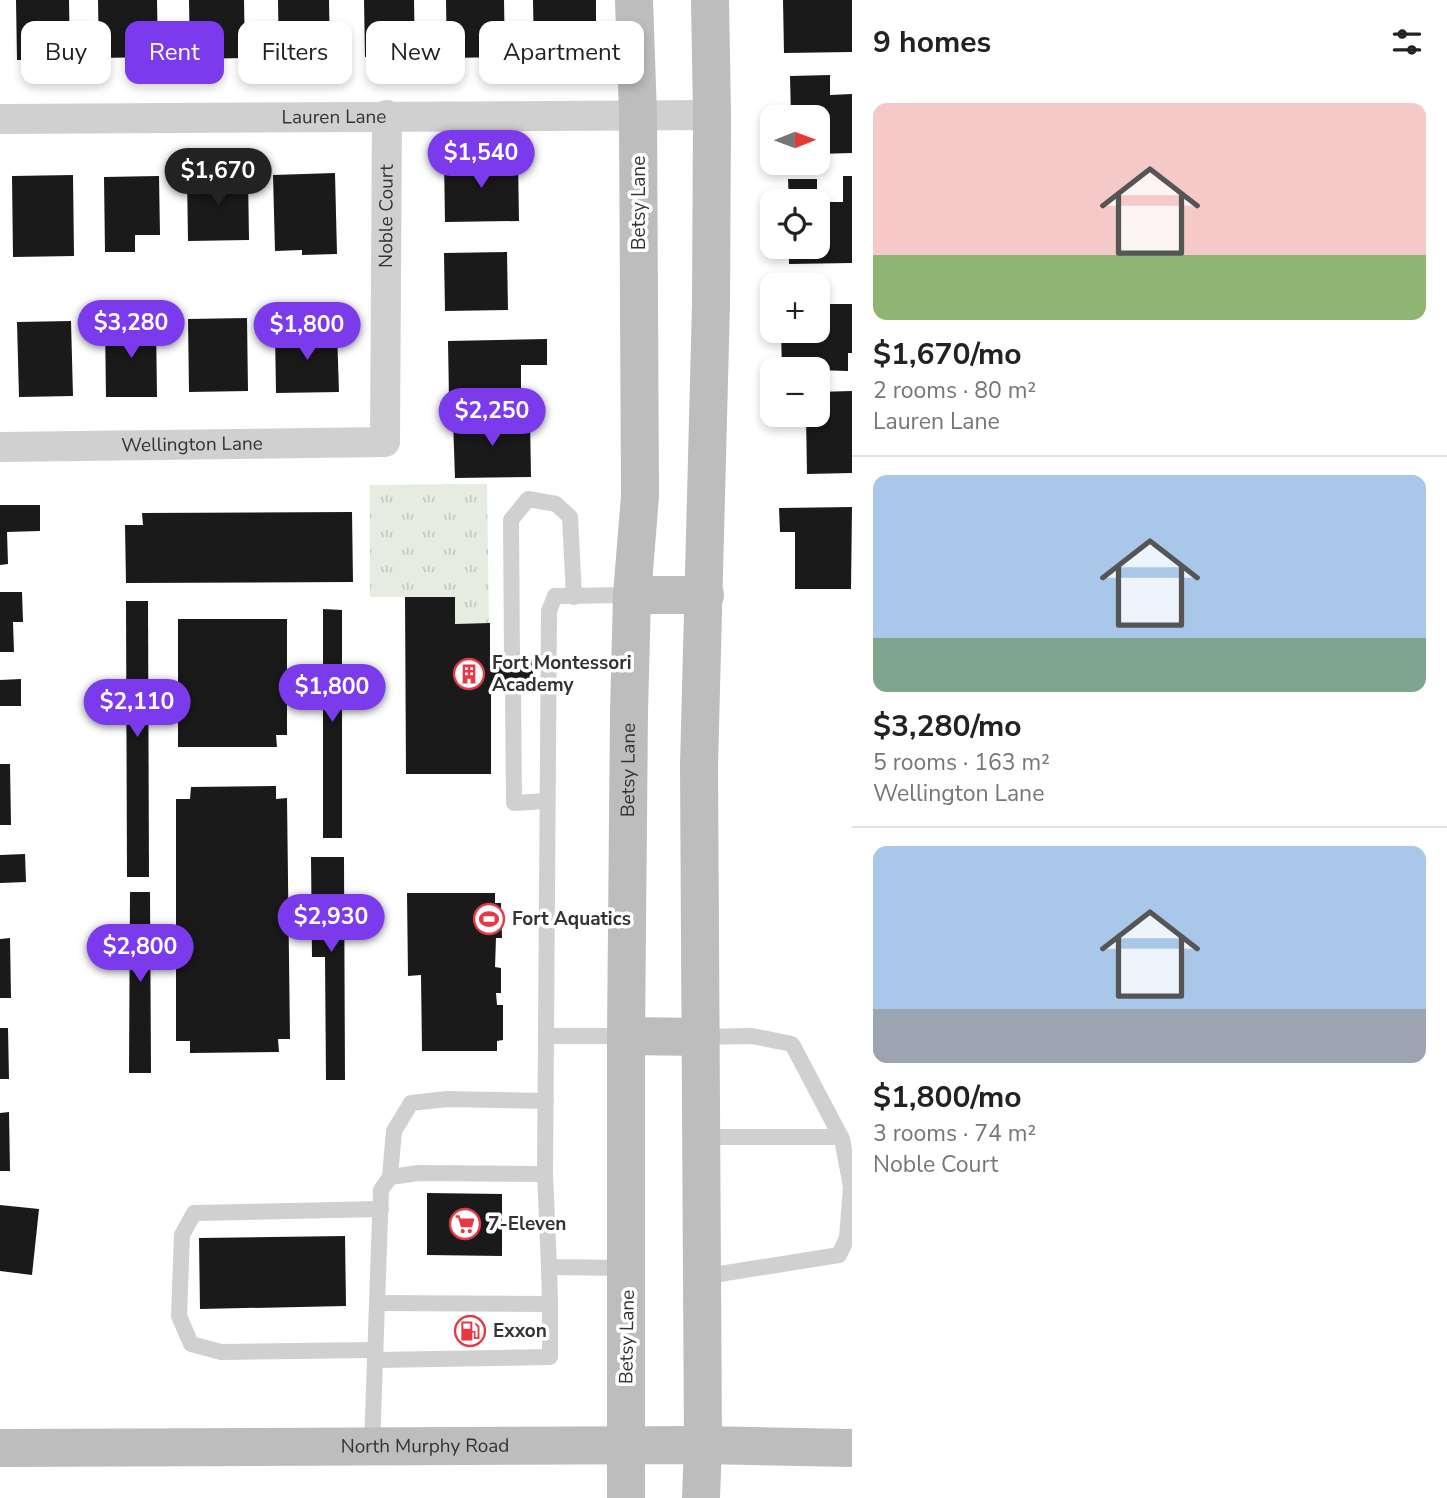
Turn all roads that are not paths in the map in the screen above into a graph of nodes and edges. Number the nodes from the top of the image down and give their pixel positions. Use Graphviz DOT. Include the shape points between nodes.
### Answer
graph roads {
  1 [pos="634,0"];
  2 [pos="710,0"];
  3 [pos="638,114"];
  4 [pos="387,115"];
  5 [pos="712,115"];
  6 [pos="0,119"];
  7 [pos="385,442"];
  8 [pos="0,447"];
  9 [pos="632,595"];
  10 [pos="705,595"];
  11 [pos="574,597"];
  12 [pos="512,659"];
  13 [pos="513,688"];
  14 [pos="547,801"];
  15 [pos="546,1036"];
  16 [pos="626,1036"];
  17 [pos="701,1037"];
  18 [pos="546,1101"];
  19 [pos="700,1137"];
  20 [pos="841,1137"];
  21 [pos="545,1174"];
  22 [pos="390,1177"];
  23 [pos="381,1209"];
  24 [pos="550,1267"];
  25 [pos="628,1268"];
  26 [pos="701,1277"];
  27 [pos="377,1303"];
  28 [pos="550,1304"];
  29 [pos="375,1355"];
  30 [pos="703,1445"];
  31 [pos="372,1446"];
  32 [pos="626,1447"];
  33 [pos="0,1448"];
  34 [pos="852,1448"];
  35 [pos="626,1498"];
  36 [pos="701,1498"];
  1 -- 3 [label="main road, Betsy Lane"];
  2 -- 5 [label="main road"];
  3 -- 4 [label="street, Lauren Lane"];
  3 -- 5 [label="street, Lauren Lane"];
  3 -- 9 [label="main road, Betsy Lane" via="640,496"];
  4 -- 6 [label="street, Lauren Lane"];
  4 -- 7 [label="street, Noble Court"];
  5 -- 10 [label="main road"];
  7 -- 8 [label="street, Wellington Lane"];
  9 -- 10 [label="main road"];
  9 -- 11 [label="lane"];
  9 -- 16 [label="main road, Betsy Lane"];
  10 -- 17 [label="main road" via="699,766"];
  11 -- 12 [label="lane" via="570,517 556,504 528,499 511,520"];
  11 -- 14 [label="lane" via="555,596 549,611"];
  13 -- 14 [label="lane" via="514,803"];
  14 -- 15 [label="lane"];
  15 -- 16 [label="lane"];
  15 -- 18 [label="lane"];
  16 -- 17 [label="main road"];
  16 -- 25 [label="main road, Betsy Lane"];
  17 -- 19 [label="main road"];
  17 -- 20 [label="lane" via="752,1036 792,1044"];
  18 -- 21 [label="lane"];
  18 -- 22 [label="lane" via="411,1103 394,1131"];
  19 -- 20 [label="lane"];
  19 -- 26 [label="main road"];
  20 -- 26 [label="lane" via="851,1187 847,1238 839,1255"];
  21 -- 22 [label="lane"];
  21 -- 24 [label="lane"];
  22 -- 23 [label="lane" via="381,1190"];
  23 -- 27 [label="lane"];
  23 -- 29 [label="lane" via="194,1213 182,1235 179,1316 191,1344 221,1352"];
  24 -- 25 [label="lane"];
  24 -- 28 [label="lane"];
  25 -- 32 [label="main road, Betsy Lane"];
  26 -- 30 [label="main road"];
  27 -- 28 [label="lane"];
  27 -- 29 [label="lane"];
  28 -- 29 [label="lane" via="550,1357"];
  29 -- 31 [label="lane"];
  30 -- 32 [label="main road, North Murphy Road"];
  30 -- 34 [label="main road, North Murphy Road"];
  30 -- 36 [label="main road"];
  31 -- 32 [label="main road, North Murphy Road"];
  31 -- 33 [label="main road, North Murphy Road"];
  32 -- 35 [label="main road, Betsy Lane"];
}
